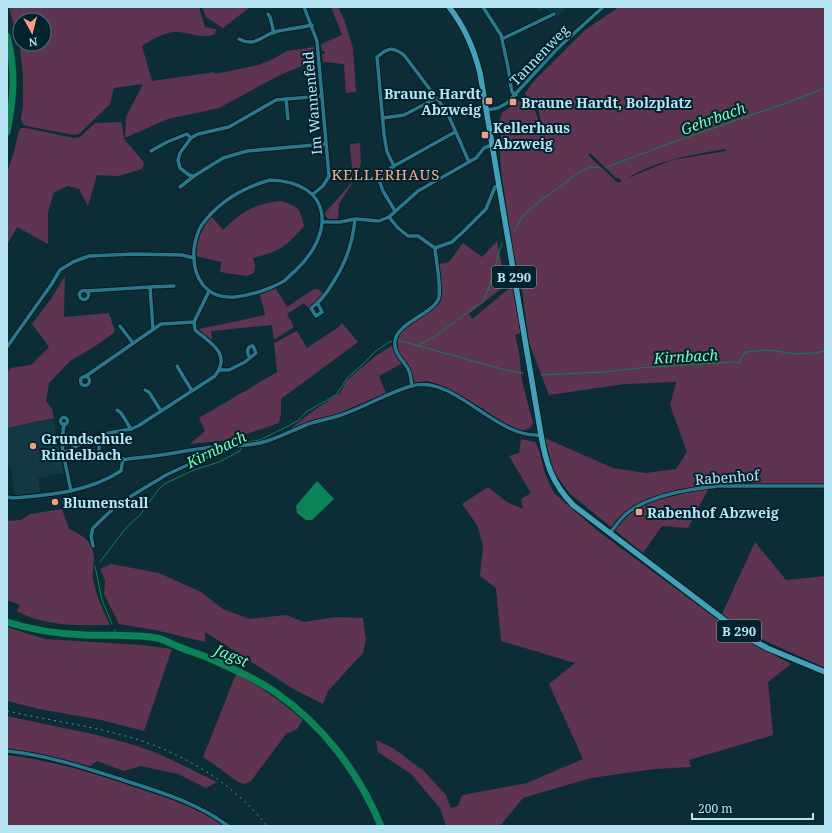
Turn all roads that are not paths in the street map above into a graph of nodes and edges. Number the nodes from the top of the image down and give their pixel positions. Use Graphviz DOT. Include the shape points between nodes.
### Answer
graph roads {
  1 [pos="304,7"];
  2 [pos="449,7"];
  3 [pos="483,7"];
  4 [pos="603,7"];
  5 [pos="268,14"];
  6 [pos="554,14"];
  7 [pos="312,25"];
  8 [pos="274,32"];
  9 [pos="239,39"];
  10 [pos="502,39"];
  11 [pos="516,95"];
  12 [pos="322,96"];
  13 [pos="437,98"];
  14 [pos="286,99"];
  15 [pos="487,110"];
  16 [pos="383,118"];
  17 [pos="288,119"];
  18 [pos="455,132"];
  19 [pos="191,138"];
  20 [pos="326,144"];
  21 [pos="492,145"];
  22 [pos="151,151"];
  23 [pos="469,162"];
  24 [pos="394,166"];
  25 [pos="194,176"];
  26 [pos="499,186"];
  27 [pos="180,187"];
  28 [pos="313,194"];
  29 [pos="395,211"];
  30 [pos="389,217"];
  31 [pos="354,219"];
  32 [pos="323,222"];
  33 [pos="435,248"];
  34 [pos="194,258"];
  35 [pos="174,286"];
  36 [pos="150,287"];
  37 [pos="86,291"];
  38 [pos="209,291"];
  39 [pos="318,304"];
  40 [pos="194,322"];
  41 [pos="120,326"];
  42 [pos="153,329"];
  43 [pos="133,344"];
  44 [pos="7,347"];
  45 [pos="250,358"];
  46 [pos="177,366"];
  47 [pos="219,370"];
  48 [pos="86,376"];
  49 [pos="412,386"];
  50 [pos="145,390"];
  51 [pos="192,391"];
  52 [pos="117,410"];
  53 [pos="161,411"];
  54 [pos="64,424"];
  55 [pos="131,429"];
  56 [pos="541,435"];
  57 [pos="99,438"];
  58 [pos="228,445"];
  59 [pos="63,453"];
  60 [pos="123,460"];
  61 [pos="825,486"];
  62 [pos="71,491"];
  63 [pos="7,497"];
  64 [pos="610,533"];
  65 [pos="93,546"];
  66 [pos="825,672"];
  67 [pos="7,751"];
  68 [pos="228,826"];
  1 -- 7 [label="street, Im Wannenfeld"];
  2 -- 15 [label="main road, B 290" via="460,22 472,47"];
  3 -- 10 [label="street"];
  4 -- 11 [label="street, Tannenweg" via="558,48"];
  5 -- 8 [label="street"];
  6 -- 10 [label="street"];
  7 -- 8 [label="street"];
  7 -- 12 [label="street, Im Wannenfeld" via="317,41"];
  8 -- 9 [label="street" via="257,41 246,43"];
  10 -- 11 [label="street" via="512,92"];
  11 -- 15 [label="street, Tannenweg" via="503,106"];
  12 -- 14 [label="street"];
  12 -- 20 [label="street, Im Wannenfeld"];
  13 -- 16 [label="street" via="404,114"];
  13 -- 16 [label="street" via="404,55 397,50 385,51 377,57"];
  13 -- 18 [label="street" via="447,112"];
  14 -- 17 [label="street"];
  14 -- 19 [label="street" via="276,100 229,127"];
  15 -- 21 [label="main road, B 290"];
  16 -- 24 [label="street" via="387,152"];
  18 -- 23 [label="street"];
  18 -- 24 [label="street"];
  19 -- 22 [label="street" via="187,134"];
  19 -- 25 [label="street" via="183,147 178,160 180,168"];
  20 -- 25 [label="street" via="237,153 223,158"];
  20 -- 28 [label="street, Im Wannenfeld" via="329,176 323,186"];
  21 -- 23 [label="street" via="484,148"];
  21 -- 26 [label="main road, B 290"];
  23 -- 29 [label="street" via="418,191"];
  24 -- 29 [label="street" via="382,174 380,183"];
  25 -- 27 [label="street"];
  26 -- 33 [label="street" via="495,187 486,209 452,242"];
  26 -- 56 [label="main road, B 290"];
  28 -- 32 [label="street" via="321,207"];
  28 -- 34 [label="street" via="298,185 270,180 244,189 215,209 201,226 195,242"];
  29 -- 30 [label="street"];
  30 -- 31 [label="street" via="379,221"];
  30 -- 33 [label="street" via="408,236 418,236"];
  31 -- 32 [label="street"];
  31 -- 39 [label="street" via="345,261"];
  32 -- 38 [label="street" via="316,245 305,262 284,280 269,288 236,297 223,297"];
  33 -- 49 [label="street" via="439,298 433,306 397,334 394,342 397,353 409,371"];
  34 -- 38 [label="street" via="196,274"];
  34 -- 44 [label="street" via="182,255 135,254 89,256 73,262 60,270"];
  35 -- 36 [label="street"];
  36 -- 37 [label="street"];
  36 -- 42 [label="street"];
  38 -- 40 [label="street"];
  40 -- 42 [label="street" via="161,324"];
  40 -- 47 [label="street" via="195,330 220,353"];
  41 -- 43 [label="street"];
  42 -- 43 [label="street"];
  43 -- 48 [label="street"];
  45 -- 47 [label="street" via="229,370"];
  46 -- 51 [label="street"];
  47 -- 51 [label="street" via="215,376"];
  49 -- 56 [label="street" via="437,388 460,398 507,428 526,435"];
  49 -- 58 [label="street" via="268,441 250,445"];
  50 -- 53 [label="street"];
  51 -- 53 [label="street"];
  52 -- 55 [label="street"];
  53 -- 55 [label="street"];
  54 -- 59 [label="street"];
  55 -- 57 [label="street" via="103,434"];
  56 -- 64 [label="main road, B 290" via="546,462 559,490 573,505"];
  57 -- 59 [label="street"];
  57 -- 60 [label="street" via="99,450 102,454 111,459"];
  58 -- 60 [label="street"];
  58 -- 65 [label="street" via="227,450 166,475 118,504 93,528"];
  59 -- 62 [label="street"];
  60 -- 62 [label="street" via="121,471 111,478"];
  61 -- 64 [label="street, Rabenhof" via="705,487 649,500 626,514"];
  62 -- 63 [label="street" via="40,496"];
  64 -- 66 [label="main road, B 290" via="744,635 766,648"];
  67 -- 68 [label="street" via="75,765 162,793 202,809"];
}
